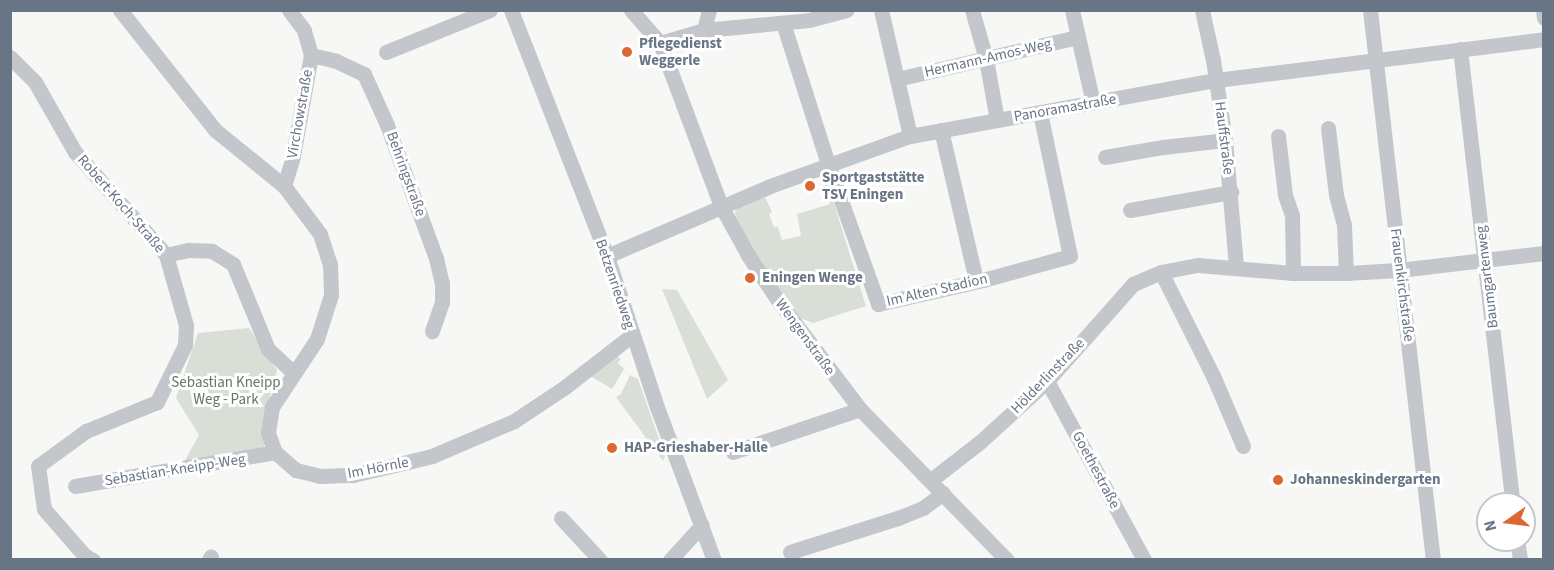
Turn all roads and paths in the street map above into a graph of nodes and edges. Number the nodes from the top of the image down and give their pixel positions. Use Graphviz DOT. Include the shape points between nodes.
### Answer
graph roads {
  1 [pos="120,10"];
  2 [pos="289,10"];
  3 [pos="490,10"];
  4 [pos="511,10"];
  5 [pos="631,10"];
  6 [pos="709,10"];
  7 [pos="847,10"];
  8 [pos="881,10"];
  9 [pos="972,10"];
  10 [pos="1072,10"];
  11 [pos="1202,10"];
  12 [pos="1370,10"];
  13 [pos="1542,10"];
  14 [pos="1544,18"];
  15 [pos="783,23"];
  16 [pos="704,30"];
  17 [pos="1078,38"];
  18 [pos="1544,39"];
  19 [pos="660,43"];
  20 [pos="1460,49"];
  21 [pos="386,51"];
  22 [pos="310,55"];
  23 [pos="10,57"];
  24 [pos="986,59"];
  25 [pos="1376,60"];
  26 [pos="897,79"];
  27 [pos="1216,80"];
  28 [pos="1093,103"];
  29 [pos="1040,112"];
  30 [pos="997,120"];
  31 [pos="1328,128"];
  32 [pos="940,130"];
  33 [pos="910,136"];
  34 [pos="1278,136"];
  35 [pos="1225,140"];
  36 [pos="1105,158"];
  37 [pos="828,164"];
  38 [pos="284,186"];
  39 [pos="1231,192"];
  40 [pos="721,206"];
  41 [pos="1130,210"];
  42 [pos="1544,253"];
  43 [pos="166,255"];
  44 [pos="607,256"];
  45 [pos="1485,260"];
  46 [pos="1236,267"];
  47 [pos="1399,270"];
  48 [pos="1161,272"];
  49 [pos="1293,273"];
  50 [pos="1346,273"];
  51 [pos="976,281"];
  52 [pos="432,331"];
  53 [pos="632,335"];
  54 [pos="294,372"];
  55 [pos="1047,381"];
  56 [pos="860,409"];
  57 [pos="1243,446"];
  58 [pos="274,452"];
  59 [pos="733,452"];
  60 [pos="931,480"];
  61 [pos="75,486"];
  62 [pos="1512,492"];
  63 [pos="943,494"];
  64 [pos="561,518"];
  65 [pos="702,525"];
  66 [pos="790,552"];
  67 [pos="93,560"];
  68 [pos="600,560"];
  69 [pos="670,560"];
  70 [pos="714,560"];
  71 [pos="1007,560"];
  72 [pos="1144,560"];
  73 [pos="1433,560"];
  1 -- 38 [label="street" via="215,130"];
  2 -- 22 [label="street, Virchowstraße" via="304,30"];
  3 -- 21 [label="street"];
  4 -- 44 [label="street, Betzenriedweg"];
  5 -- 19 [label="street, Wengenstraße"];
  6 -- 16 [label="street"];
  7 -- 15 [label="street"];
  8 -- 26 [label="street"];
  9 -- 24 [label="street"];
  10 -- 17 [label="street"];
  11 -- 27 [label="street, Hauffstraße"];
  12 -- 25 [label="street, Frauenkirchstraße"];
  13 -- 14 [label="street"];
  15 -- 16 [label="street"];
  15 -- 37 [label="street, Im Alten Stadion"];
  16 -- 19 [label="street"];
  17 -- 24 [label="street, Hermann-Amos-Weg"];
  17 -- 28 [label="street"];
  18 -- 20 [label="street, Panoramastraße"];
  19 -- 40 [label="street, Wengenstraße"];
  20 -- 25 [label="street, Panoramastraße"];
  20 -- 45 [label="street, Baumgartenweg"];
  22 -- 38 [label="street, Virchowstraße"];
  22 -- 52 [label="street, Behringstraße" via="364,74 387,124 442,283 442,302"];
  23 -- 43 [label="street, Robert-Koch-Straße" via="35,82 75,152"];
  24 -- 26 [label="street, Hermann-Amos-Weg"];
  24 -- 30 [label="street"];
  25 -- 27 [label="street, Panoramastraße"];
  25 -- 47 [label="street, Frauenkirchstraße"];
  26 -- 33 [label="street"];
  27 -- 28 [label="street, Panoramastraße"];
  27 -- 35 [label="street, Hauffstraße"];
  28 -- 29 [label="street, Panoramastraße"];
  29 -- 30 [label="street, Panoramastraße"];
  29 -- 51 [label="street, Im Alten Stadion" via="1070,256"];
  30 -- 32 [label="street, Panoramastraße"];
  31 -- 50 [label="street" via="1336,195 1344,225"];
  32 -- 33 [label="street, Panoramastraße"];
  32 -- 51 [label="street"];
  33 -- 37 [label="street, Panoramastraße"];
  34 -- 49 [label="street" via="1285,195 1292,215"];
  35 -- 36 [label="street"];
  35 -- 39 [label="street, Hauffstraße"];
  37 -- 40 [label="street, Panoramastraße"];
  37 -- 51 [label="street, Im Alten Stadion" via="878,304"];
  38 -- 54 [label="street" via="320,234 330,275 331,295 317,339"];
  39 -- 41 [label="street"];
  39 -- 46 [label="street, Hauffstraße"];
  40 -- 44 [label="street, Panoramastraße"];
  40 -- 56 [label="street, Wengenstraße" via="747,255 779,302"];
  42 -- 45 [label="street, Hölderlinstraße"];
  43 -- 54 [label="street" via="188,250 212,251 233,264 268,349"];
  43 -- 67 [label="street, Robert-Koch-Straße" via="186,325 185,345 157,402 86,431 38,466 44,509"];
  44 -- 53 [label="street, Betzenriedweg"];
  45 -- 47 [label="street, Hölderlinstraße"];
  45 -- 62 [label="street, Baumgartenweg"];
  46 -- 48 [label="street, Hölderlinstraße" via="1188,266"];
  46 -- 49 [label="street, Hölderlinstraße"];
  47 -- 50 [label="street, Hölderlinstraße"];
  47 -- 73 [label="street, Frauenkirchstraße"];
  48 -- 55 [label="street, Hölderlinstraße" via="1133,284"];
  48 -- 57 [label="street"];
  49 -- 50 [label="street, Hölderlinstraße"];
  53 -- 58 [label="street, Im Hörnle" via="514,421 432,456 353,475 320,476 296,470"];
  53 -- 65 [label="street, Betzenriedweg"];
  54 -- 58 [label="street" via="272,407 268,433"];
  55 -- 60 [label="street, Hölderlinstraße"];
  55 -- 72 [label="street, Goethestraße"];
  56 -- 59 [label="street"];
  56 -- 60 [label="street, Wengenstraße"];
  58 -- 61 [label="street, Sebastian-Kneipp-Weg"];
  60 -- 63 [label="street, Wengenstraße"];
  63 -- 66 [label="street" via="898,518"];
  63 -- 71 [label="street, Wengenstraße"];
  64 -- 68 [label="street"];
  65 -- 69 [label="street"];
  65 -- 70 [label="street, Betzenriedweg"];
}
